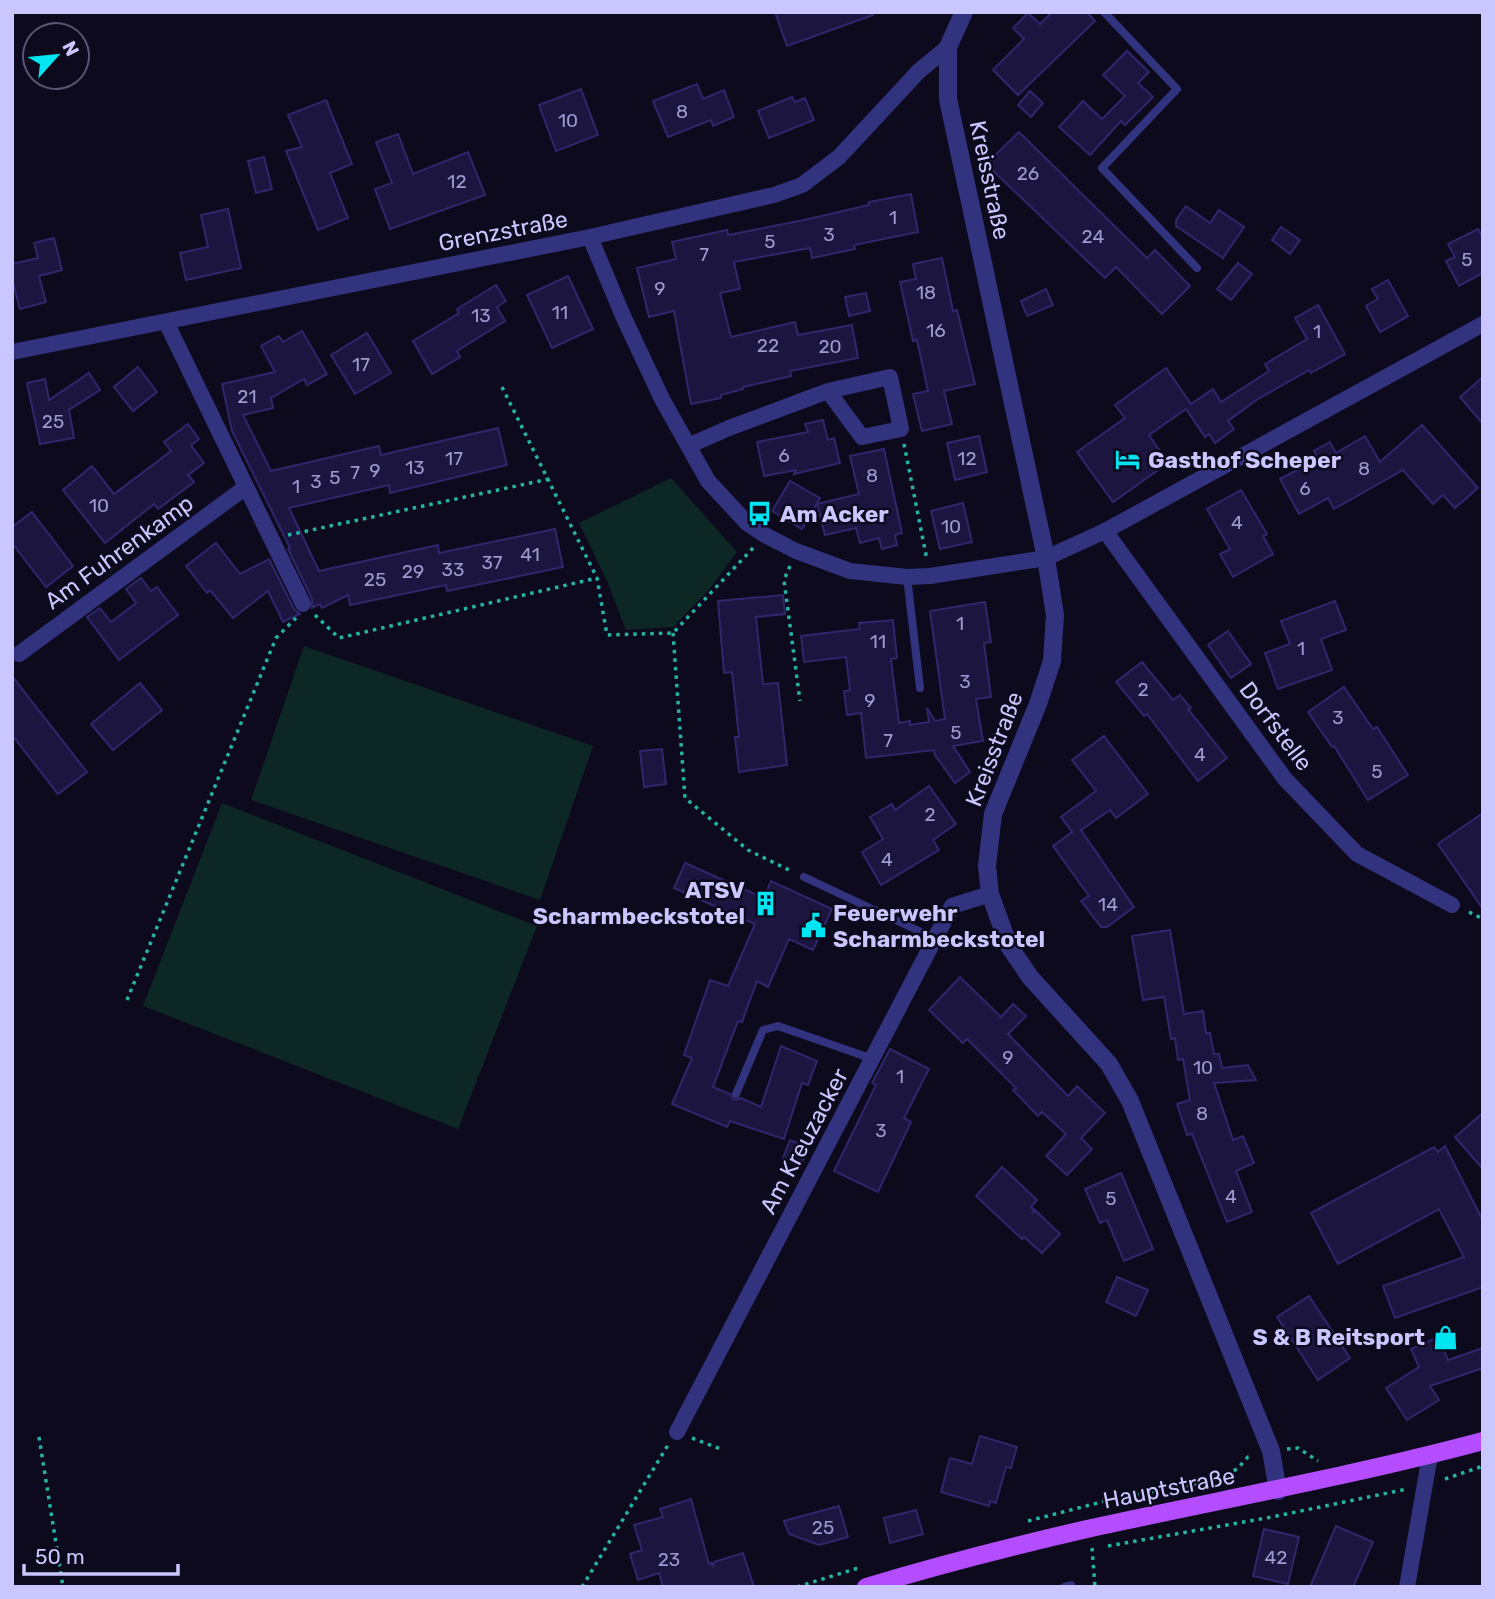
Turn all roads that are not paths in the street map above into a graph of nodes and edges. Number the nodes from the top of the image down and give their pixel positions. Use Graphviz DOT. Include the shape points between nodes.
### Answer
graph roads {
  1 [pos="964,12"];
  2 [pos="1104,12"];
  3 [pos="948,47"];
  4 [pos="590,237"];
  5 [pos="1197,268"];
  6 [pos="166,321"];
  7 [pos="1483,324"];
  8 [pos="12,352"];
  9 [pos="828,391"];
  10 [pos="690,445"];
  11 [pos="246,487"];
  12 [pos="1105,531"];
  13 [pos="1046,558"];
  14 [pos="907,577"];
  15 [pos="303,604"];
  16 [pos="19,654"];
  17 [pos="920,688"];
  18 [pos="804,877"];
  19 [pos="990,894"];
  20 [pos="1452,905"];
  21 [pos="936,939"];
  22 [pos="873,1059"];
  23 [pos="736,1094"];
  24 [pos="677,1432"];
  25 [pos="1483,1441"];
  26 [pos="1430,1455"];
  27 [pos="1278,1490"];
  28 [pos="886,1584"];
  29 [pos="866,1587"];
  30 [pos="1407,1587"];
  1 -- 3 [label="street"];
  2 -- 5 [label="lane" via="1177,89 1102,168"];
  3 -- 4 [label="street, Grenzstraße" via="919,71 839,156 802,186"];
  3 -- 13 [label="street, Kreisstraße" via="948,99"];
  4 -- 6 [label="street, Grenzstraße"];
  4 -- 10 [label="street" via="662,398"];
  6 -- 8 [label="street, Grenzstraße"];
  6 -- 11 [label="street"];
  7 -- 12 [label="street"];
  9 -- 9 [label="street" via="862,437 901,429 890,377"];
  9 -- 10 [label="street"];
  10 -- 14 [label="street" via="708,481 747,523 765,535 850,571"];
  11 -- 15 [label="street"];
  11 -- 16 [label="street, Am Fuhrenkamp"];
  12 -- 13 [label="street"];
  12 -- 20 [label="street, Dorfstelle" via="1285,779 1357,854"];
  13 -- 14 [label="street"];
  13 -- 19 [label="street, Kreisstraße" via="1055,615 1052,661 993,814 987,866"];
  14 -- 17 [label="lane"];
  18 -- 21 [label="lane"];
  19 -- 21 [label="street, Am Kreuzacker" via="952,906"];
  19 -- 27 [label="street, Kreisstraße" via="1009,947 1030,978 1109,1064 1129,1101 1271,1451"];
  21 -- 22 [label="street, Am Kreuzacker"];
  22 -- 23 [label="lane" via="771,1026 762,1030"];
  22 -- 24 [label="street, Am Kreuzacker"];
  25 -- 26 [label="main road, Hauptstraße"];
  26 -- 27 [label="main road, Hauptstraße"];
  26 -- 30 [label="street"];
  27 -- 28 [label="main road, Hauptstraße" via="1090,1528"];
  28 -- 29 [label="main road, Hauptstraße"];
}
